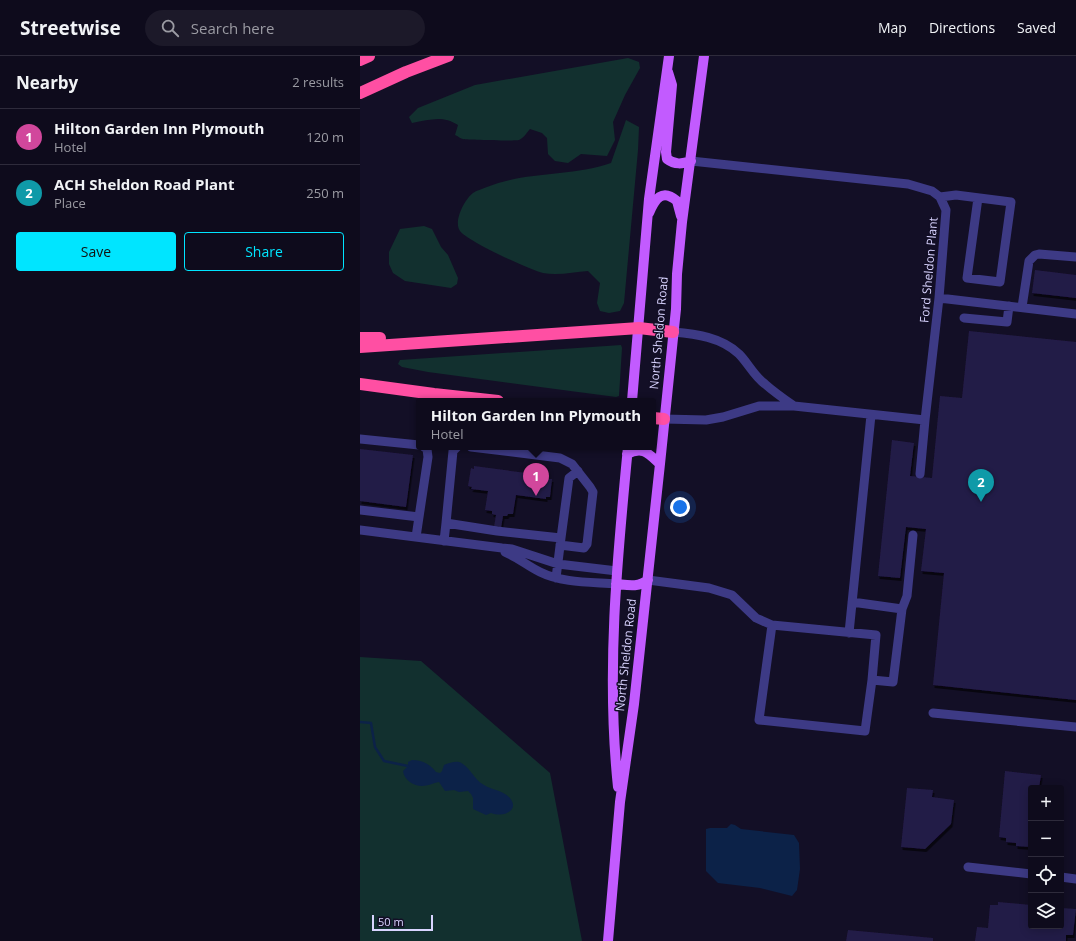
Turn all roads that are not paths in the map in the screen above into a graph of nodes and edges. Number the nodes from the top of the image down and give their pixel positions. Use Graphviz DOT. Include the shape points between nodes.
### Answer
graph roads {
  1 [pos="369,56"];
  2 [pos="448,56"];
  3 [pos="669,56"];
  4 [pos="703,57"];
  5 [pos="360,60"];
  6 [pos="667,68"];
  7 [pos="386,80"];
  8 [pos="360,93"];
  9 [pos="360,98"];
  10 [pos="691,161"];
  11 [pos="940,197"];
  12 [pos="978,198"];
  13 [pos="647,219"];
  14 [pos="682,222"];
  15 [pos="1076,258"];
  16 [pos="939,298"];
  17 [pos="1009,306"];
  18 [pos="1022,307"];
  19 [pos="1076,314"];
  20 [pos="964,318"];
  21 [pos="639,328"];
  22 [pos="673,332"];
  23 [pos="360,338"];
  24 [pos="449,340"];
  25 [pos="360,347"];
  26 [pos="360,385"];
  27 [pos="473,398"];
  28 [pos="632,398"];
  29 [pos="794,406"];
  30 [pos="871,415"];
  31 [pos="659,418"];
  32 [pos="925,420"];
  33 [pos="360,439"];
  34 [pos="416,445"];
  35 [pos="427,450"];
  36 [pos="454,450"];
  37 [pos="495,450"];
  38 [pos="628,450"];
  39 [pos="660,464"];
  40 [pos="578,471"];
  41 [pos="920,474"];
  42 [pos="360,510"];
  43 [pos="419,517"];
  44 [pos="446,523"];
  45 [pos="360,530"];
  46 [pos="913,535"];
  47 [pos="416,537"];
  48 [pos="444,541"];
  49 [pos="560,542"];
  50 [pos="492,547"];
  51 [pos="535,557"];
  52 [pos="558,564"];
  53 [pos="529,565"];
  54 [pos="617,571"];
  55 [pos="556,578"];
  56 [pos="648,580"];
  57 [pos="616,584"];
  58 [pos="852,602"];
  59 [pos="902,609"];
  60 [pos="772,625"];
  61 [pos="849,632"];
  62 [pos="872,680"];
  63 [pos="932,713"];
  64 [pos="1076,727"];
  65 [pos="620,802"];
  66 [pos="968,867"];
  67 [pos="1028,874"];
  68 [pos="1064,877"];
  69 [pos="1076,879"];
  70 [pos="608,941"];
  1 -- 5 [label="highway"];
  2 -- 7 [label="highway"];
  3 -- 6 [label="main road, North Sheldon Road"];
  4 -- 10 [label="main road, North Sheldon Road"];
  6 -- 10 [label="main road" via="672,85 667,159 672,163"];
  6 -- 13 [label="main road, North Sheldon Road"];
  7 -- 8 [label="highway"];
  7 -- 9 [label="highway"];
  10 -- 11 [label="street" via="908,184 932,191"];
  10 -- 14 [label="main road, North Sheldon Road"];
  11 -- 12 [label="street" via="956,195"];
  11 -- 16 [label="street, Ford Sheldon Plant" via="946,210"];
  12 -- 12 [label="street" via="1011,202 1000,282 967,278"];
  13 -- 14 [label="main road" via="658,198 667,196 677,201"];
  13 -- 21 [label="main road, North Sheldon Road"];
  14 -- 22 [label="main road, North Sheldon Road"];
  15 -- 18 [label="street" via="1034,255 1029,261"];
  16 -- 17 [label="street"];
  16 -- 32 [label="street, Ford Sheldon Plant"];
  17 -- 18 [label="street"];
  17 -- 20 [label="street" via="1007,322"];
  18 -- 19 [label="street"];
  21 -- 22 [label="highway"];
  21 -- 24 [label="highway"];
  21 -- 28 [label="main road, North Sheldon Road"];
  22 -- 29 [label="street" via="715,339 728,346 764,384"];
  22 -- 31 [label="main road, North Sheldon Road"];
  23 -- 24 [label="highway"];
  24 -- 25 [label="highway"];
  26 -- 27 [label="highway"];
  29 -- 30 [label="street"];
  29 -- 31 [label="street" via="759,406 706,420"];
  30 -- 32 [label="street"];
  30 -- 58 [label="street"];
  31 -- 39 [label="main road, North Sheldon Road"];
  32 -- 41 [label="street, Ford Sheldon Plant"];
  33 -- 34 [label="street"];
  35 -- 43 [label="street"];
  36 -- 44 [label="street"];
  37 -- 40 [label="street" via="560,458 572,464"];
  38 -- 39 [label="main road" via="644,451"];
  38 -- 54 [label="main road, North Sheldon Road"];
  39 -- 56 [label="main road, North Sheldon Road"];
  40 -- 49 [label="street" via="569,478"];
  40 -- 49 [label="street" via="593,492 587,544 584,548"];
  42 -- 43 [label="street"];
  43 -- 47 [label="street"];
  44 -- 48 [label="street"];
  44 -- 49 [label="street"];
  45 -- 47 [label="street"];
  46 -- 59 [label="street" via="907,596"];
  47 -- 48 [label="street"];
  48 -- 50 [label="street"];
  49 -- 52 [label="street"];
  50 -- 51 [label="street" via="512,549"];
  50 -- 53 [label="street"];
  51 -- 52 [label="street"];
  51 -- 53 [label="street"];
  52 -- 54 [label="street"];
  52 -- 55 [label="street"];
  53 -- 55 [label="street"];
  54 -- 57 [label="main road, North Sheldon Road"];
  55 -- 57 [label="street"];
  56 -- 57 [label="main road" via="635,585"];
  56 -- 60 [label="street" via="709,588 732,595 756,618"];
  56 -- 65 [label="main road, North Sheldon Road"];
  57 -- 65 [label="main road, North Sheldon Road" via="613,622 614,750"];
  58 -- 59 [label="street"];
  58 -- 61 [label="street"];
  59 -- 62 [label="street" via="893,682"];
  60 -- 61 [label="street"];
  60 -- 62 [label="street" via="759,720 865,731"];
  61 -- 62 [label="street" via="876,635"];
  63 -- 64 [label="street"];
  65 -- 70 [label="main road, North Sheldon Road"];
  66 -- 67 [label="street"];
  68 -- 69 [label="street"];
}
